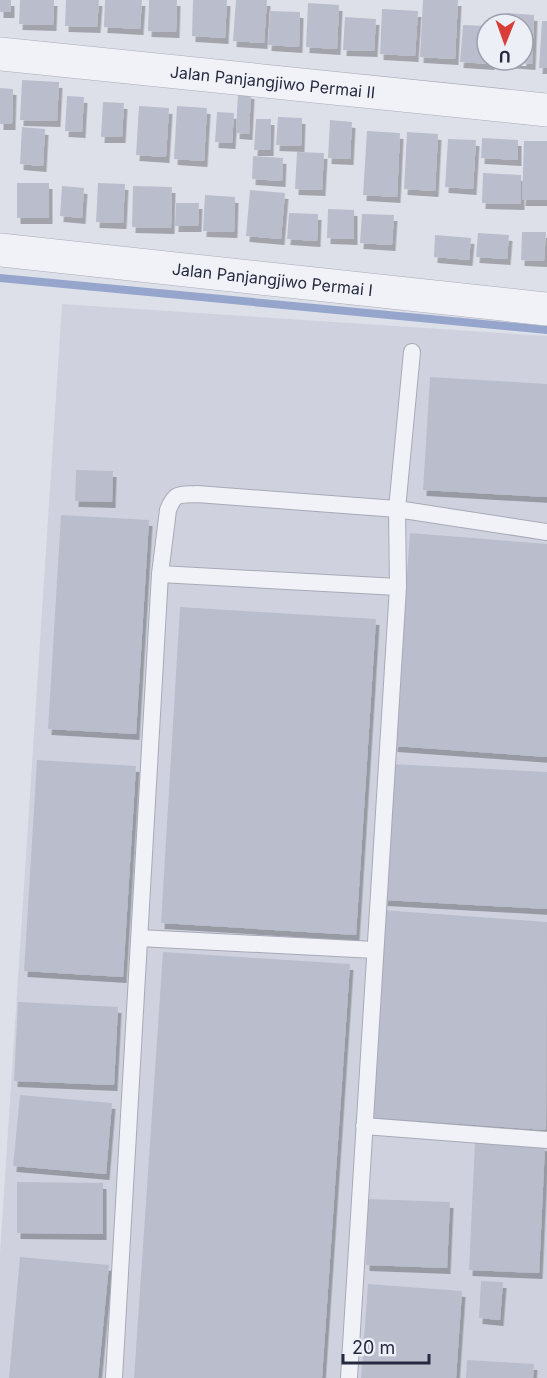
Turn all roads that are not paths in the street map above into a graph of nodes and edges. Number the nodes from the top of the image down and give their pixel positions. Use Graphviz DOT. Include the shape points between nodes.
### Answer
graph roads {
  1 [pos="0,54"];
  2 [pos="547,110"];
  3 [pos="0,250"];
  4 [pos="547,309"];
  5 [pos="412,352"];
  6 [pos="397,509"];
  7 [pos="547,532"];
  8 [pos="160,574"];
  9 [pos="398,587"];
  10 [pos="139,938"];
  11 [pos="375,950"];
  12 [pos="364,1126"];
  13 [pos="547,1140"];
  14 [pos="114,1378"];
  15 [pos="349,1378"];
  1 -- 2 [label="street, Jalan Panjangjiwo Permai II"];
  3 -- 4 [label="street, Jalan Panjangjiwo Permai I"];
  5 -- 6 [label="lane"];
  6 -- 7 [label="lane"];
  6 -- 8 [label="lane" via="197,494 176,496 168,510"];
  6 -- 9 [label="lane"];
  8 -- 9 [label="lane"];
  8 -- 10 [label="lane"];
  9 -- 11 [label="lane"];
  10 -- 11 [label="lane"];
  10 -- 14 [label="lane"];
  11 -- 12 [label="lane"];
  12 -- 13 [label="lane"];
  12 -- 15 [label="lane"];
}
